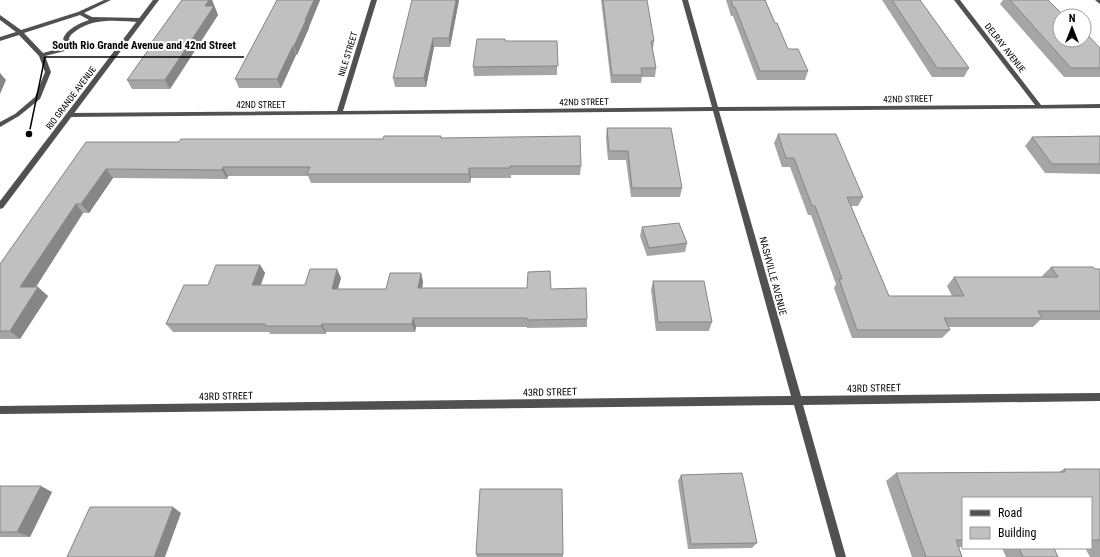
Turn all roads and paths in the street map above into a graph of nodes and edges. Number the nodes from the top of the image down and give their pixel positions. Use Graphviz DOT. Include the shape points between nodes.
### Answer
graph roads {
  1 [pos="108,0"];
  2 [pos="156,0"];
  3 [pos="374,0"];
  4 [pos="685,0"];
  5 [pos="957,0"];
  6 [pos="80,13"];
  7 [pos="0,16"];
  8 [pos="98,19"];
  9 [pos="141,20"];
  10 [pos="21,33"];
  11 [pos="0,39"];
  12 [pos="74,47"];
  13 [pos="120,47"];
  14 [pos="42,56"];
  15 [pos="1039,106"];
  16 [pos="1100,106"];
  17 [pos="717,110"];
  18 [pos="339,113"];
  19 [pos="69,115"];
  20 [pos="0,125"];
  21 [pos="0,206"];
  22 [pos="1100,397"];
  23 [pos="797,399"];
  24 [pos="0,410"];
  25 [pos="842,557"];
  1 -- 6 [label="street"];
  2 -- 9 [label="street, RIO GRANDE AVENUE"];
  3 -- 18 [label="street, NILE STREET"];
  4 -- 17 [label="street, NASHVILLE AVENUE"];
  5 -- 15 [label="street, DELRAY AVENUE"];
  6 -- 8 [label="street" via="91,19"];
  6 -- 10 [label="street"];
  7 -- 10 [label="street"];
  8 -- 9 [label="street"];
  8 -- 12 [label="street" via="82,24 66,35 66,39"];
  9 -- 13 [label="street, RIO GRANDE AVENUE"];
  10 -- 11 [label="street"];
  10 -- 14 [label="street"];
  12 -- 13 [label="street"];
  12 -- 14 [label="street"];
  13 -- 19 [label="street, RIO GRANDE AVENUE"];
  14 -- 20 [label="street" via="48,72 38,98"];
  15 -- 16 [label="street, 42ND STREET"];
  15 -- 17 [label="street, 42ND STREET"];
  17 -- 18 [label="street, 42ND STREET"];
  17 -- 23 [label="street, NASHVILLE AVENUE"];
  18 -- 19 [label="street, 42ND STREET"];
  19 -- 21 [label="street, RIO GRANDE AVENUE"];
  22 -- 23 [label="street, 43RD STREET"];
  23 -- 24 [label="street, 43RD STREET"];
  23 -- 25 [label="street, NASHVILLE AVENUE"];
}
